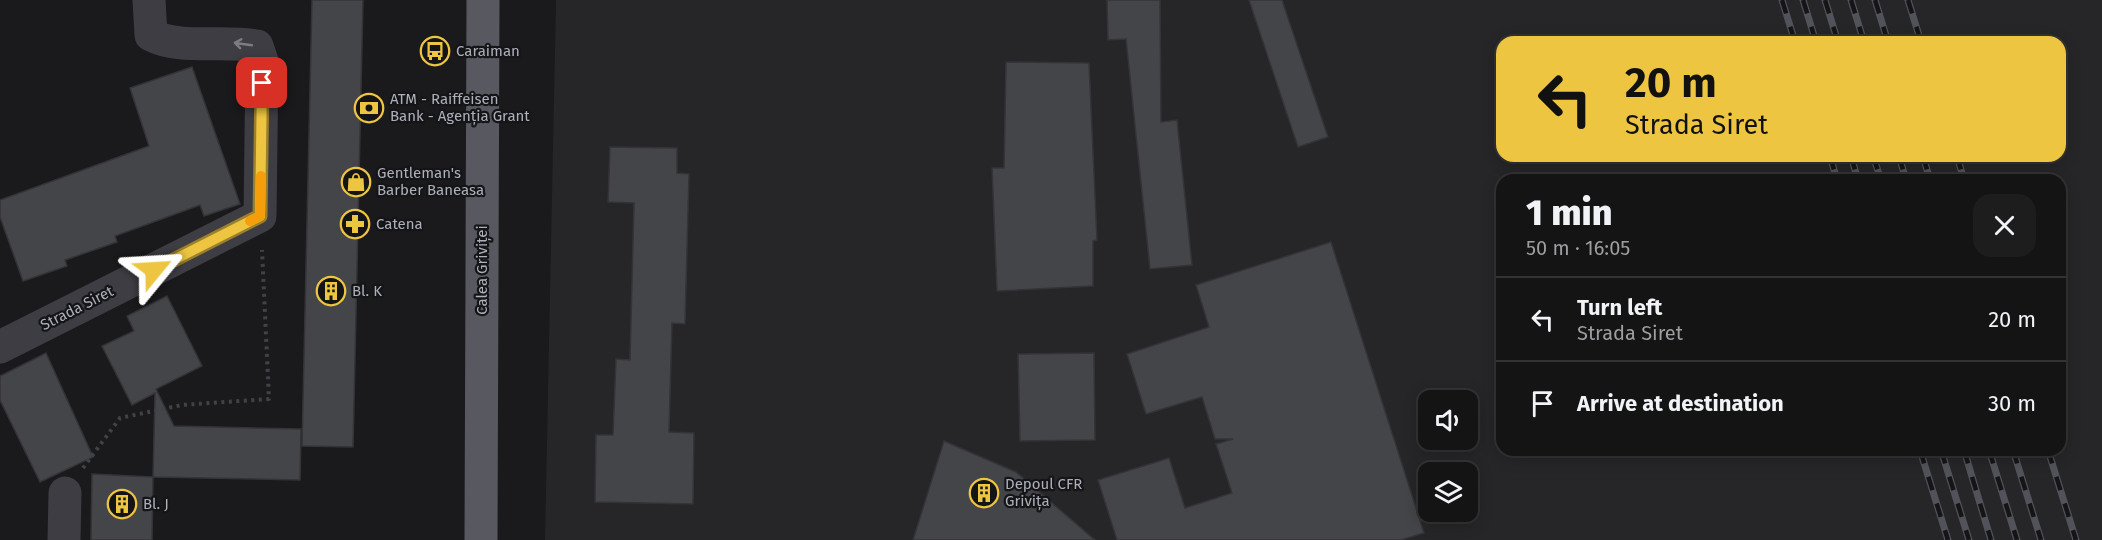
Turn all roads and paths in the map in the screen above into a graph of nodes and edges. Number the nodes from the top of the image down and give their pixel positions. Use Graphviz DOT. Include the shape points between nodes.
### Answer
graph roads {
  1 [pos="149,0"];
  2 [pos="483,0"];
  3 [pos="260,216"];
  4 [pos="0,347"];
  5 [pos="65,493"];
  6 [pos="64,540"];
  7 [pos="481,540"];
  3 -- 1 [label="street, one-way" via="262,61 257,46 163,41 151,35"];
  2 -- 7 [label="main road, Calea Griviței"];
  3 -- 4 [label="street, Strada Siret"];
  3 -- 5 [label="path" via="269,399 182,405 120,418"];
  5 -- 6 [label="street"];
}
